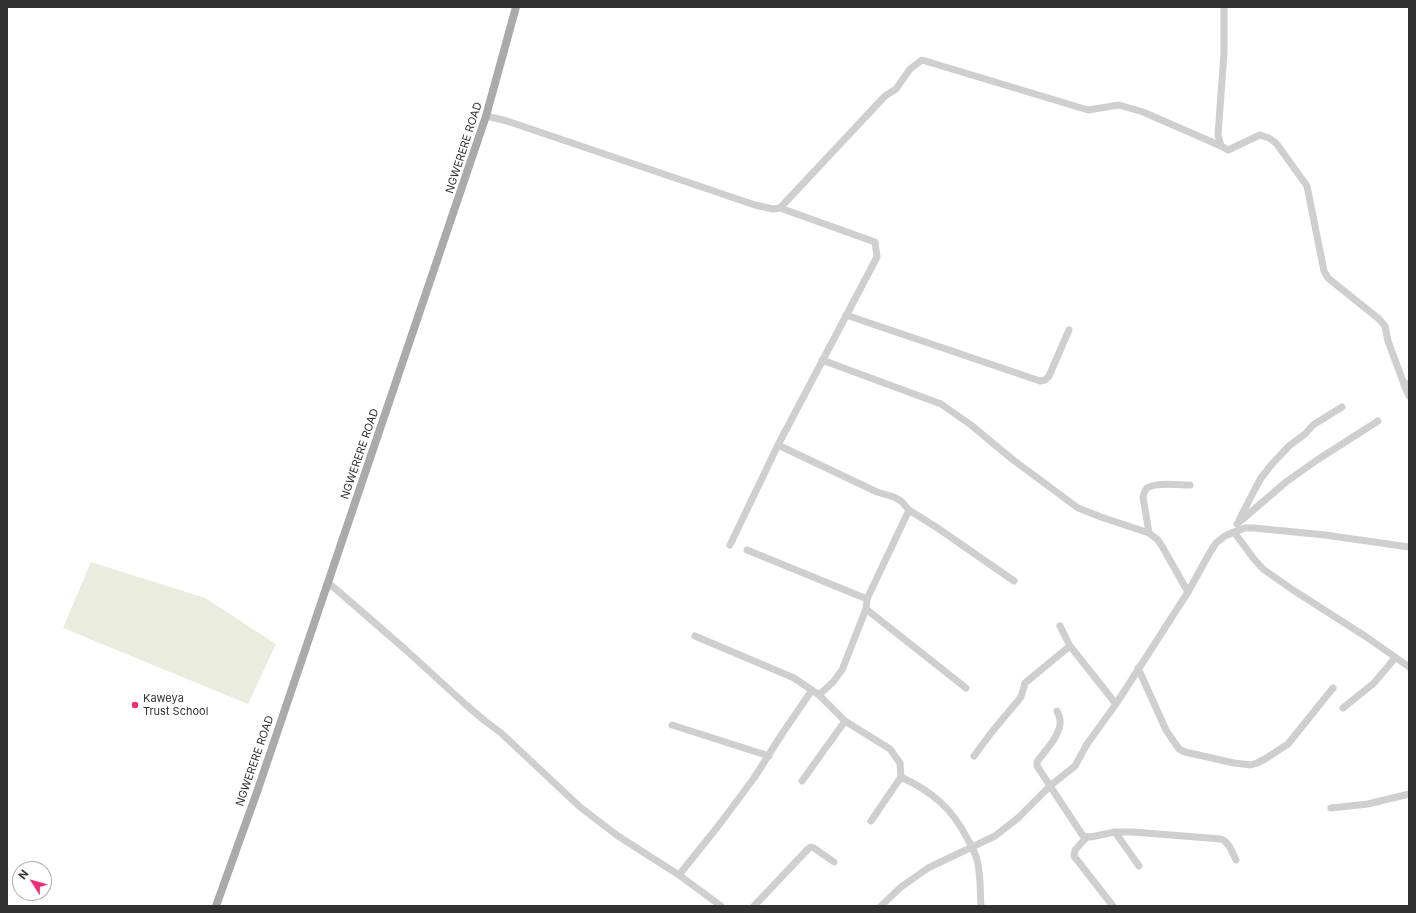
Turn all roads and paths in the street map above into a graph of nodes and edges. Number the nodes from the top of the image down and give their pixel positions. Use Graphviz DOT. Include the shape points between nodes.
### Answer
graph roads {
  1 [pos="516,7"];
  2 [pos="1224,7"];
  3 [pos="486,116"];
  4 [pos="1221,146"];
  5 [pos="780,208"];
  6 [pos="846,315"];
  7 [pos="1069,330"];
  8 [pos="822,360"];
  9 [pos="1407,385"];
  10 [pos="1409,396"];
  11 [pos="1342,407"];
  12 [pos="1378,421"];
  13 [pos="778,445"];
  14 [pos="1190,485"];
  15 [pos="909,510"];
  16 [pos="1237,524"];
  17 [pos="1234,532"];
  18 [pos="1148,533"];
  19 [pos="730,545"];
  20 [pos="1409,547"];
  21 [pos="747,550"];
  22 [pos="1014,581"];
  23 [pos="328,583"];
  24 [pos="1188,592"];
  25 [pos="866,599"];
  26 [pos="866,609"];
  27 [pos="1060,626"];
  28 [pos="695,636"];
  29 [pos="1070,646"];
  30 [pos="1395,658"];
  31 [pos="1408,664"];
  32 [pos="1138,668"];
  33 [pos="966,688"];
  34 [pos="1333,688"];
  35 [pos="812,690"];
  36 [pos="820,695"];
  37 [pos="1116,704"];
  38 [pos="1343,708"];
  39 [pos="1057,711"];
  40 [pos="845,721"];
  41 [pos="672,725"];
  42 [pos="768,756"];
  43 [pos="974,756"];
  44 [pos="901,777"];
  45 [pos="802,781"];
  46 [pos="1050,786"];
  47 [pos="1409,794"];
  48 [pos="1331,808"];
  49 [pos="871,821"];
  50 [pos="1115,832"];
  51 [pos="1087,837"];
  52 [pos="972,846"];
  53 [pos="1236,860"];
  54 [pos="834,862"];
  55 [pos="1138,866"];
  56 [pos="679,874"];
  57 [pos="216,906"];
  58 [pos="721,906"];
  59 [pos="754,906"];
  60 [pos="881,906"];
  61 [pos="980,906"];
  62 [pos="1113,906"];
  1 -- 3 [label="main road, NGWERERE ROAD"];
  2 -- 4 [label="street" via="1224,53 1218,135"];
  3 -- 5 [label="street" via="755,205"];
  3 -- 23 [label="main road, NGWERERE ROAD"];
  4 -- 5 [label="street" via="1143,112 1118,105 1088,110 922,60 910,69 896,89 885,96"];
  4 -- 9 [label="street" via="1228,150 1260,135 1276,143 1307,186 1324,271 1328,278 1379,318 1385,326 1388,341"];
  5 -- 6 [label="street" via="875,242 877,257"];
  6 -- 7 [label="street" via="1040,382 1049,376"];
  6 -- 8 [label="street"];
  8 -- 13 [label="street"];
  8 -- 18 [label="street" via="941,404 1078,508"];
  9 -- 10 [label="street"];
  11 -- 16 [label="street" via="1313,425 1272,464 1258,483"];
  12 -- 16 [label="street" via="1286,482"];
  13 -- 15 [label="street" via="901,501"];
  13 -- 19 [label="street"];
  14 -- 18 [label="street" via="1148,487 1143,497"];
  15 -- 22 [label="street"];
  15 -- 25 [label="street"];
  16 -- 17 [label="street"];
  17 -- 20 [label="street" via="1254,528"];
  17 -- 24 [label="street" via="1216,543"];
  17 -- 30 [label="street" via="1263,569"];
  18 -- 24 [label="street" via="1158,540"];
  21 -- 25 [label="street"];
  23 -- 56 [label="street" via="500,732 580,807 618,836"];
  23 -- 57 [label="main road, NGWERERE ROAD"];
  24 -- 32 [label="street"];
  25 -- 26 [label="street"];
  26 -- 33 [label="street"];
  26 -- 36 [label="street" via="842,670"];
  27 -- 29 [label="street"];
  28 -- 35 [label="street" via="794,678"];
  29 -- 37 [label="street"];
  29 -- 43 [label="street" via="1025,683 1021,697"];
  30 -- 31 [label="street"];
  30 -- 38 [label="street" via="1374,683"];
  32 -- 34 [label="street" via="1166,730 1179,749 1251,765 1288,744"];
  32 -- 37 [label="street"];
  35 -- 36 [label="street"];
  35 -- 42 [label="street"];
  36 -- 40 [label="street"];
  37 -- 46 [label="street" via="1087,744 1075,766"];
  39 -- 46 [label="street" via="1060,728 1037,762"];
  40 -- 44 [label="street" via="890,749 900,763"];
  40 -- 45 [label="street"];
  41 -- 42 [label="street"];
  42 -- 56 [label="street" via="754,778"];
  44 -- 49 [label="street"];
  44 -- 52 [label="street" via="939,800 961,826"];
  46 -- 51 [label="street" via="1083,836"];
  46 -- 52 [label="street" via="1018,818 984,842"];
  47 -- 48 [label="street" via="1368,804"];
  50 -- 51 [label="street"];
  50 -- 53 [label="street" via="1221,839 1228,844"];
  50 -- 55 [label="street"];
  51 -- 62 [label="street" via="1075,850 1074,856"];
  52 -- 60 [label="street" via="928,868"];
  52 -- 61 [label="street" via="978,866"];
  54 -- 59 [label="street" via="811,847"];
  56 -- 58 [label="street"];
}
